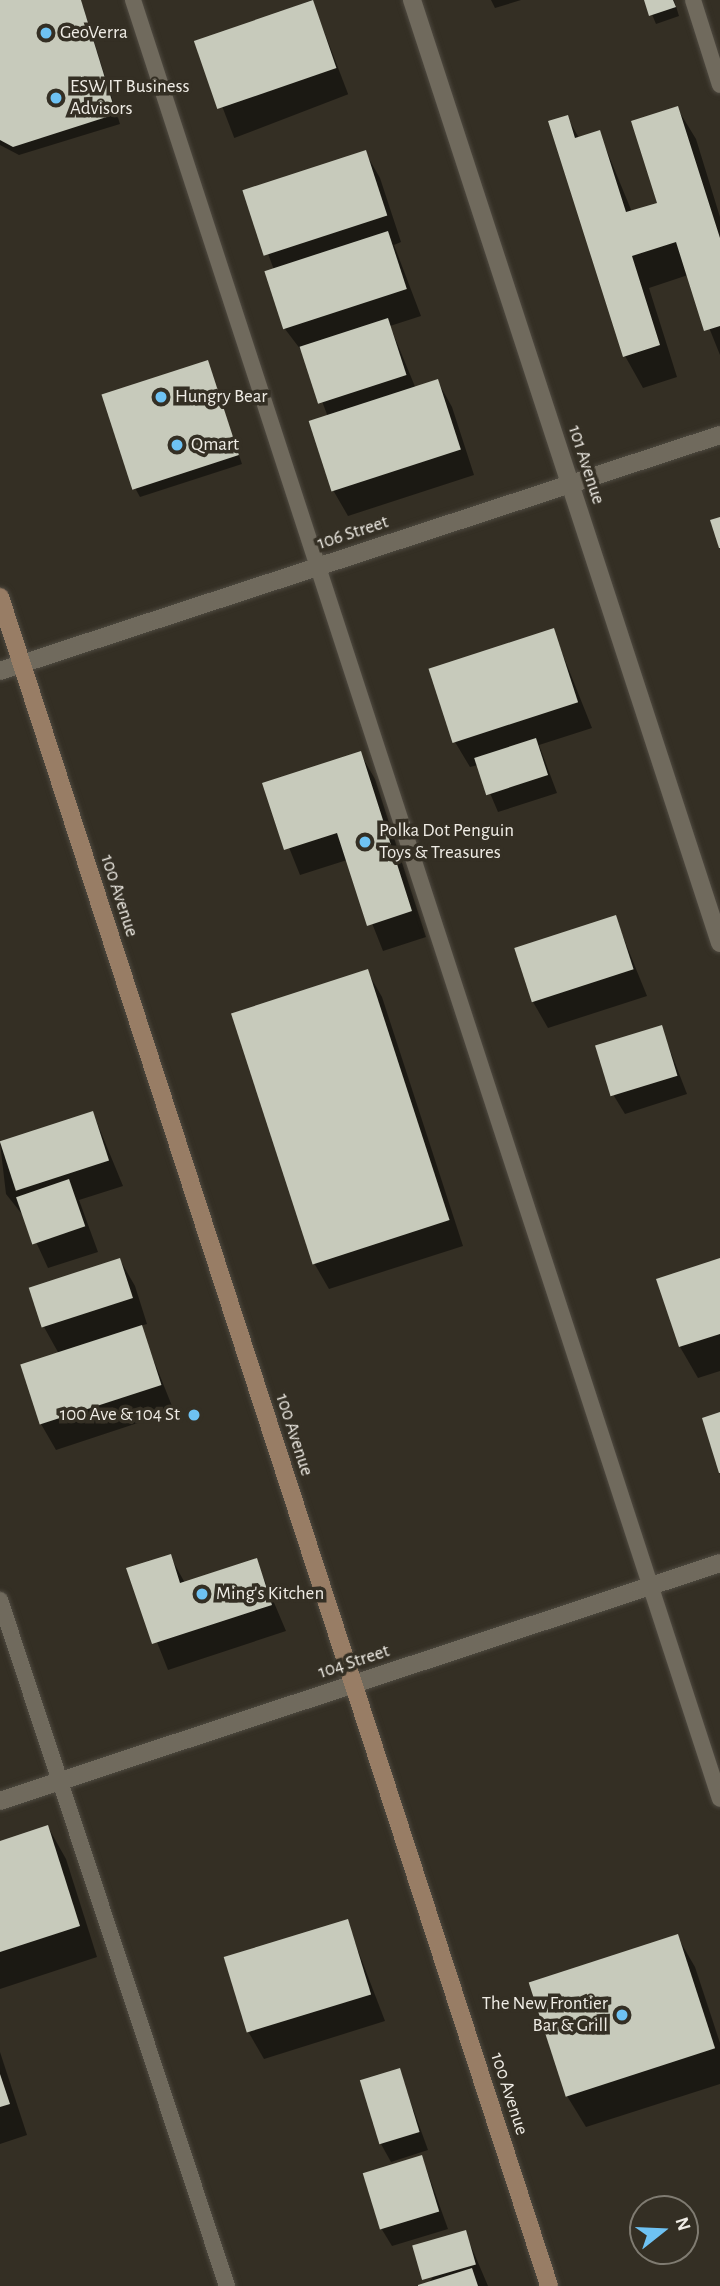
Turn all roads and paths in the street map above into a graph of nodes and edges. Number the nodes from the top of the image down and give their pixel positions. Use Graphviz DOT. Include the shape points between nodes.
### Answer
graph roads {
  1 [pos="133,0"];
  2 [pos="412,0"];
  3 [pos="692,0"];
  4 [pos="720,85"];
  5 [pos="720,435"];
  6 [pos="571,485"];
  7 [pos="315,567"];
  8 [pos="0,597"];
  9 [pos="22,664"];
  10 [pos="0,671"];
  11 [pos="720,943"];
  12 [pos="720,1563"];
  13 [pos="651,1586"];
  14 [pos="0,1600"];
  15 [pos="353,1685"];
  16 [pos="59,1781"];
  17 [pos="720,1799"];
  18 [pos="0,1801"];
  19 [pos="227,2286"];
  20 [pos="549,2286"];
  1 -- 7 [label="lane"];
  2 -- 6 [label="street, 101 Avenue"];
  3 -- 4 [label="lane"];
  5 -- 6 [label="street, 106 Street"];
  6 -- 7 [label="street, 106 Street"];
  6 -- 11 [label="street, 101 Avenue"];
  7 -- 9 [label="street, 106 Street"];
  7 -- 13 [label="lane"];
  8 -- 9 [label="main road, 100 Avenue"];
  9 -- 10 [label="street, 106 Street"];
  9 -- 15 [label="main road, 100 Avenue"];
  12 -- 13 [label="street, 104 Street"];
  13 -- 15 [label="street, 104 Street"];
  13 -- 17 [label="lane"];
  14 -- 16 [label="lane"];
  15 -- 16 [label="street, 104 Street"];
  15 -- 20 [label="main road, 100 Avenue"];
  16 -- 18 [label="street, 104 Street"];
  16 -- 19 [label="lane"];
}
